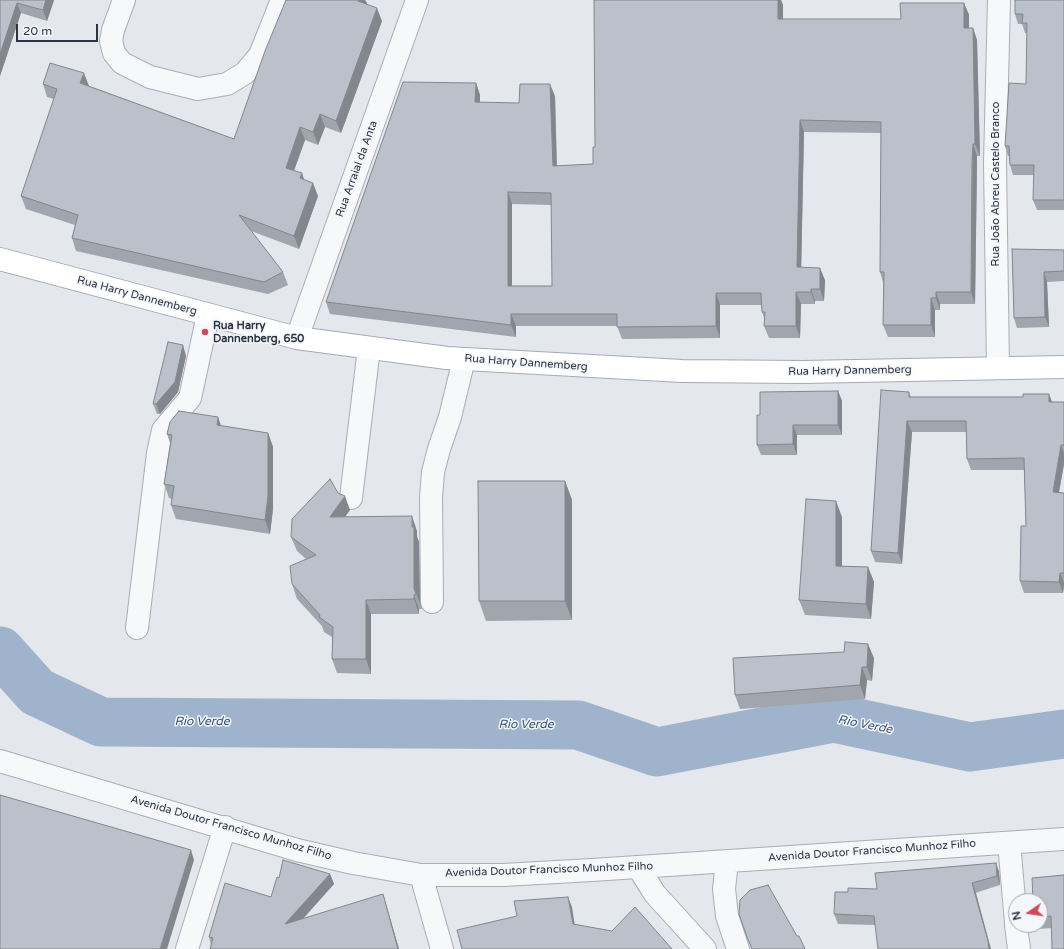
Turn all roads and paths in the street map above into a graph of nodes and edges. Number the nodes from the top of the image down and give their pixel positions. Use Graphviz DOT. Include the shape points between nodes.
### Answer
graph roads {
  1 [pos="124,0"];
  2 [pos="282,0"];
  3 [pos="417,0"];
  4 [pos="999,0"];
  5 [pos="0,259"];
  6 [pos="208,315"];
  7 [pos="297,338"];
  8 [pos="369,348"];
  9 [pos="464,359"];
  10 [pos="1064,367"];
  11 [pos="998,368"];
  12 [pos="351,498"];
  13 [pos="432,602"];
  14 [pos="137,628"];
  15 [pos="0,761"];
  16 [pos="225,827"];
  17 [pos="1064,839"];
  18 [pos="1009,843"];
  19 [pos="727,860"];
  20 [pos="638,867"];
  21 [pos="421,875"];
  22 [pos="1013,893"];
  23 [pos="1017,933"];
  24 [pos="187,949"];
  25 [pos="442,949"];
  26 [pos="705,949"];
  27 [pos="738,949"];
  28 [pos="1019,949"];
  1 -- 2 [label="street" via="111,41 114,53 122,63 150,77 198,89 227,84 245,73 260,55"];
  3 -- 7 [label="street, Rua Arraial da Anta"];
  4 -- 11 [label="street, Rua João Abreu Castelo Branco" via="995,163"];
  5 -- 6 [label="main road, Rua Harry Dannemberg"];
  6 -- 7 [label="main road, Rua Harry Dannemberg"];
  6 -- 14 [label="street" via="190,398 163,430"];
  7 -- 8 [label="main road, Rua Harry Dannemberg"];
  8 -- 9 [label="main road, Rua Harry Dannemberg"];
  8 -- 12 [label="street"];
  9 -- 11 [label="main road, Rua Harry Dannemberg" via="682,371 803,372"];
  9 -- 13 [label="street" via="433,472"];
  10 -- 11 [label="main road, Rua Harry Dannemberg"];
  15 -- 16 [label="street, Avenida Doutor Francisco Munhoz Filho"];
  16 -- 21 [label="street, Avenida Doutor Francisco Munhoz Filho" via="297,850"];
  16 -- 24 [label="street"];
  17 -- 18 [label="street, Avenida Doutor Francisco Munhoz Filho"];
  18 -- 19 [label="street, Avenida Doutor Francisco Munhoz Filho"];
  18 -- 22 [label="street"];
  19 -- 20 [label="street, Avenida Doutor Francisco Munhoz Filho"];
  19 -- 27 [label="street" via="724,889 727,916"];
  20 -- 21 [label="street, Avenida Doutor Francisco Munhoz Filho" via="503,875"];
  20 -- 26 [label="street" via="655,894"];
  21 -- 25 [label="street"];
  23 -- 28 [label="street"];
}
